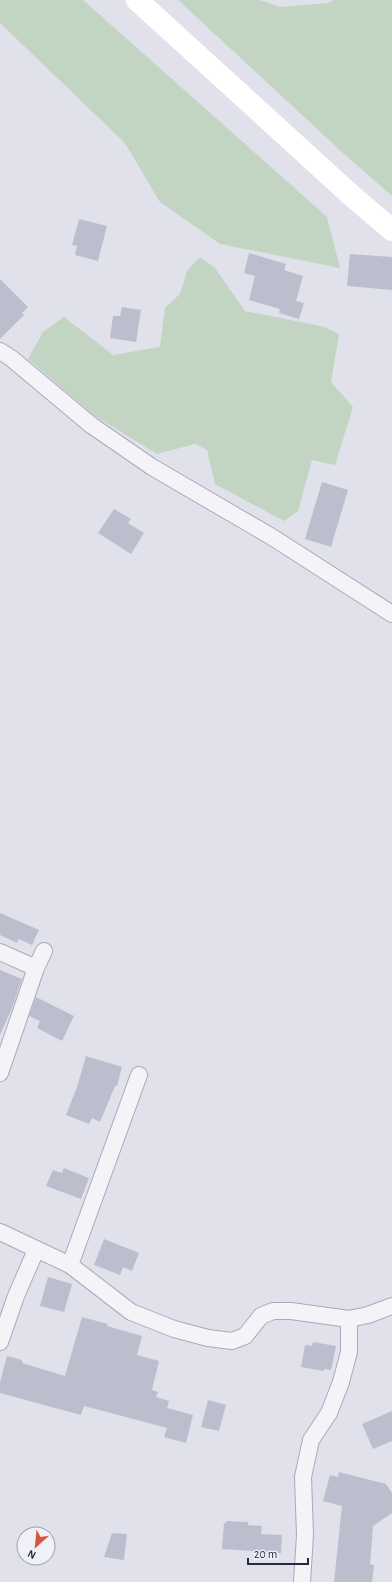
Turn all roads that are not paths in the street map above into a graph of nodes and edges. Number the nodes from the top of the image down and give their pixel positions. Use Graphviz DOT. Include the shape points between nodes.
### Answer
graph roads {
  1 [pos="137,0"];
  2 [pos="392,230"];
  3 [pos="0,344"];
  4 [pos="6,354"];
  5 [pos="392,614"];
  6 [pos="44,951"];
  7 [pos="0,952"];
  8 [pos="36,968"];
  9 [pos="0,1073"];
  10 [pos="139,1075"];
  11 [pos="0,1232"];
  12 [pos="36,1250"];
  13 [pos="70,1265"];
  14 [pos="392,1306"];
  15 [pos="349,1319"];
  16 [pos="0,1342"];
  17 [pos="302,1582"];
  1 -- 2 [label="street"];
  3 -- 4 [label="street"];
  4 -- 5 [label="street" via="91,425 152,467 272,537"];
  6 -- 8 [label="street"];
  7 -- 8 [label="street"];
  8 -- 9 [label="street"];
  10 -- 13 [label="street"];
  11 -- 12 [label="street"];
  12 -- 13 [label="street"];
  12 -- 16 [label="street"];
  13 -- 15 [label="street" via="131,1312 174,1329 208,1338 232,1341 245,1336 261,1316 273,1312 291,1311"];
  14 -- 15 [label="street"];
  15 -- 17 [label="street" via="349,1352 341,1382 329,1413 311,1440 304,1477 306,1535"];
}
